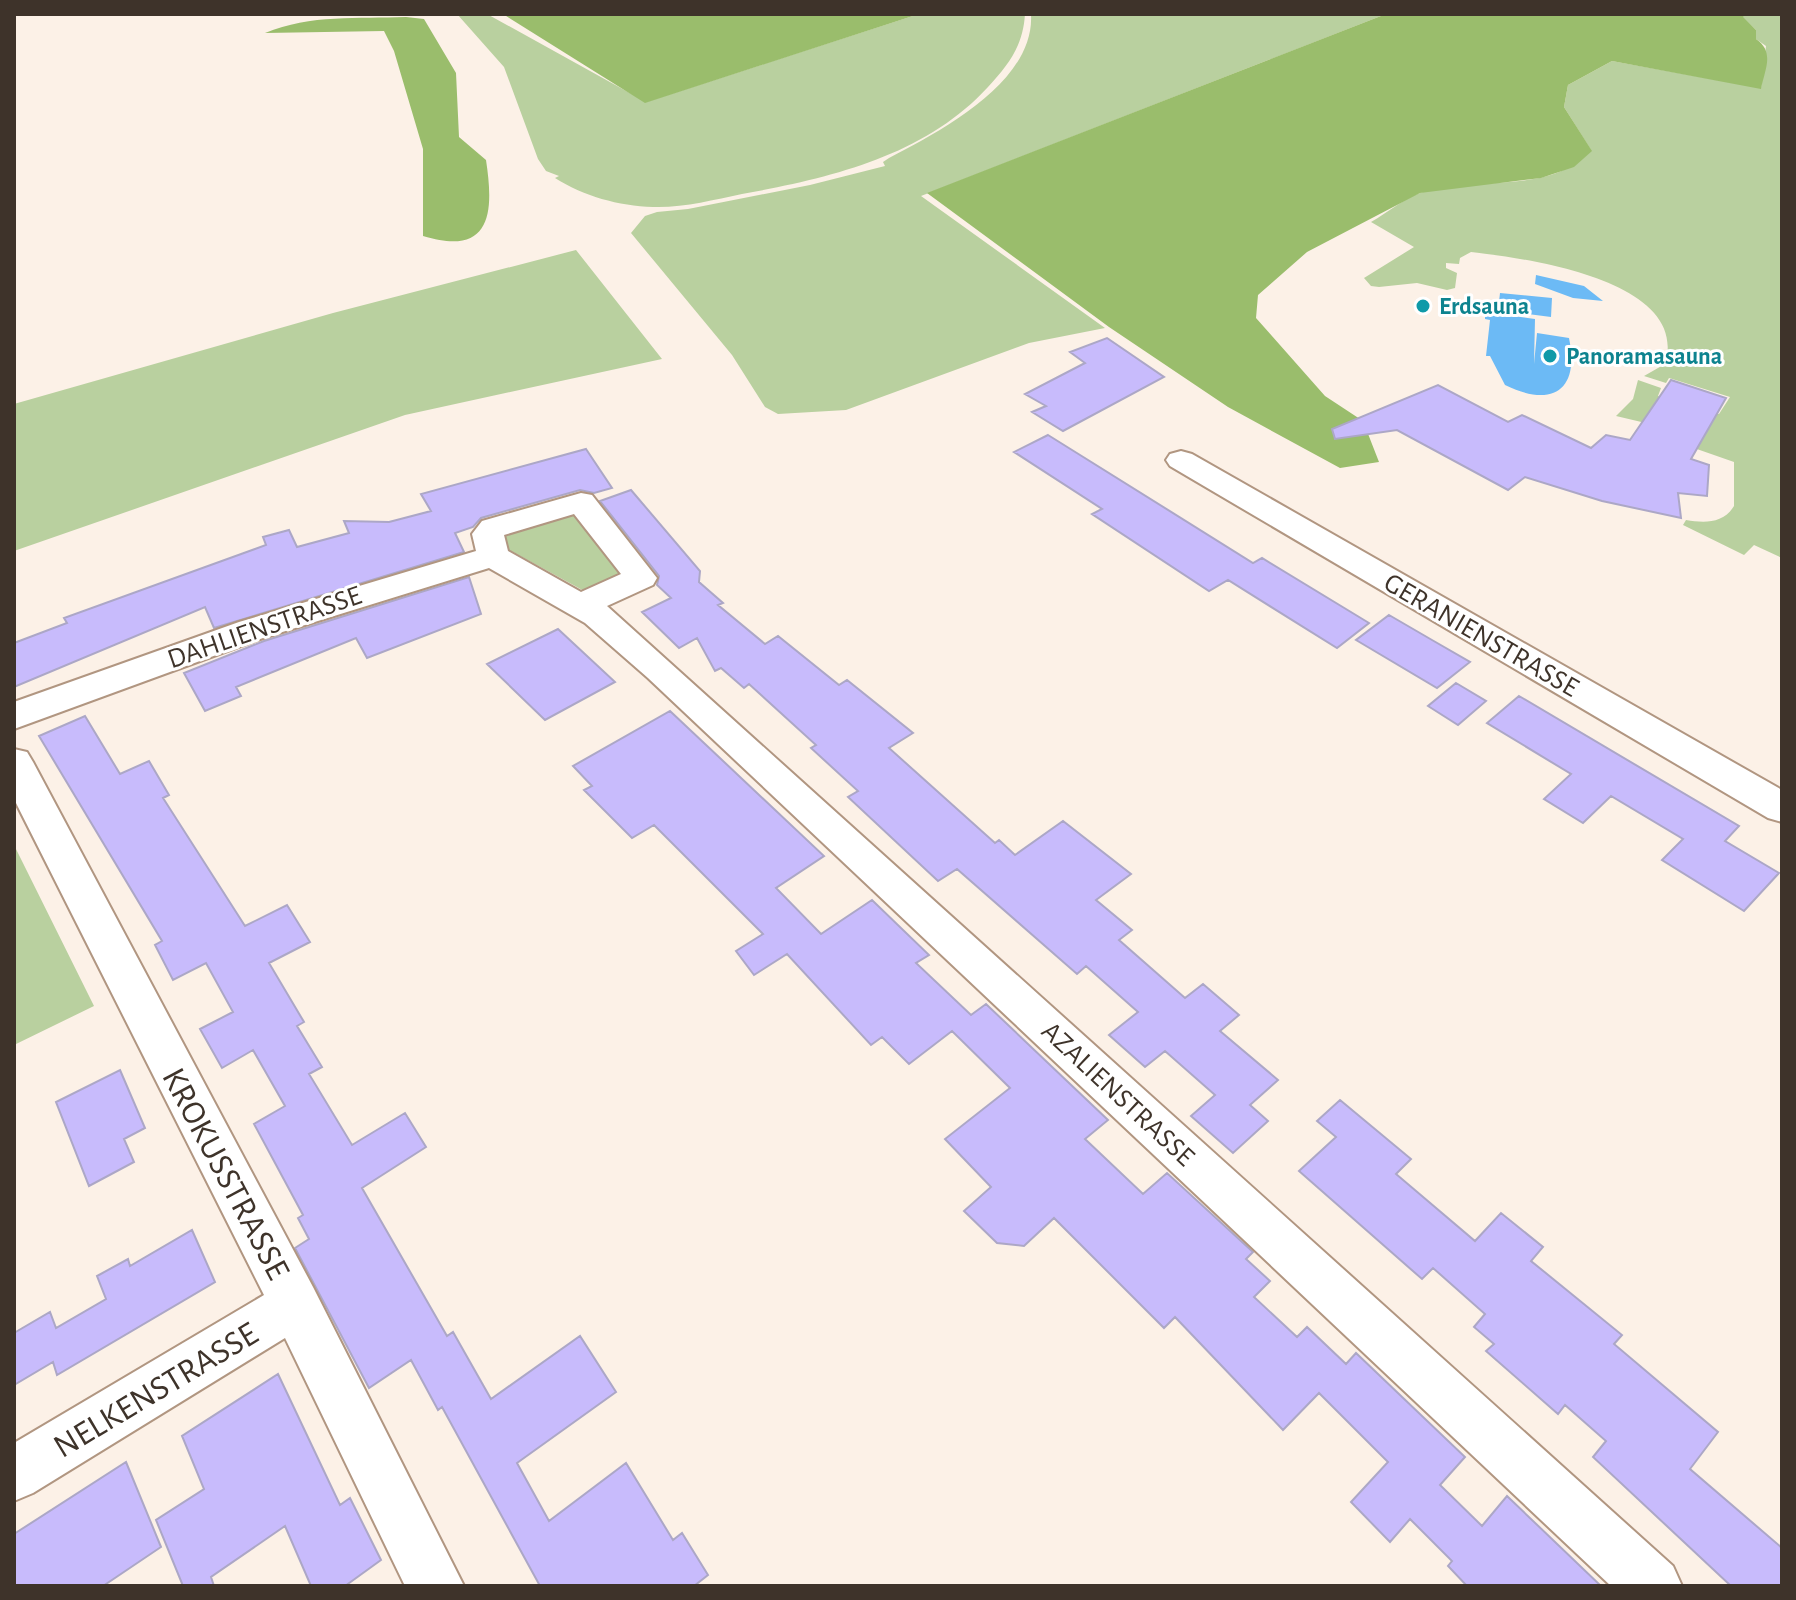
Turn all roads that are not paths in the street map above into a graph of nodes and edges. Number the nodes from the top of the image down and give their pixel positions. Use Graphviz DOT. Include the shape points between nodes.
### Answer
graph roads {
  1 [pos="1181,460"];
  2 [pos="493,556"];
  3 [pos="581,605"];
  4 [pos="26,712"];
  5 [pos="16,771"];
  6 [pos="1782,808"];
  7 [pos="295,1304"];
  8 [pos="14,1474"];
  9 [pos="435,1586"];
  10 [pos="1653,1586"];
  1 -- 6 [label="street, GERANIENSTRASSE"];
  2 -- 3 [label="street, AZALIENSTRASSE"];
  2 -- 3 [label="street" via="488,534 493,528 581,502 641,578"];
  2 -- 4 [label="street, DAHLIENSTRASSE" via="218,639"];
  3 -- 10 [label="street, AZALIENSTRASSE" via="672,680"];
  5 -- 7 [label="street, KROKUSSTRASSE"];
  7 -- 8 [label="street, NELKENSTRASSE"];
  7 -- 9 [label="street, KROKUSSTRASSE"];
}
